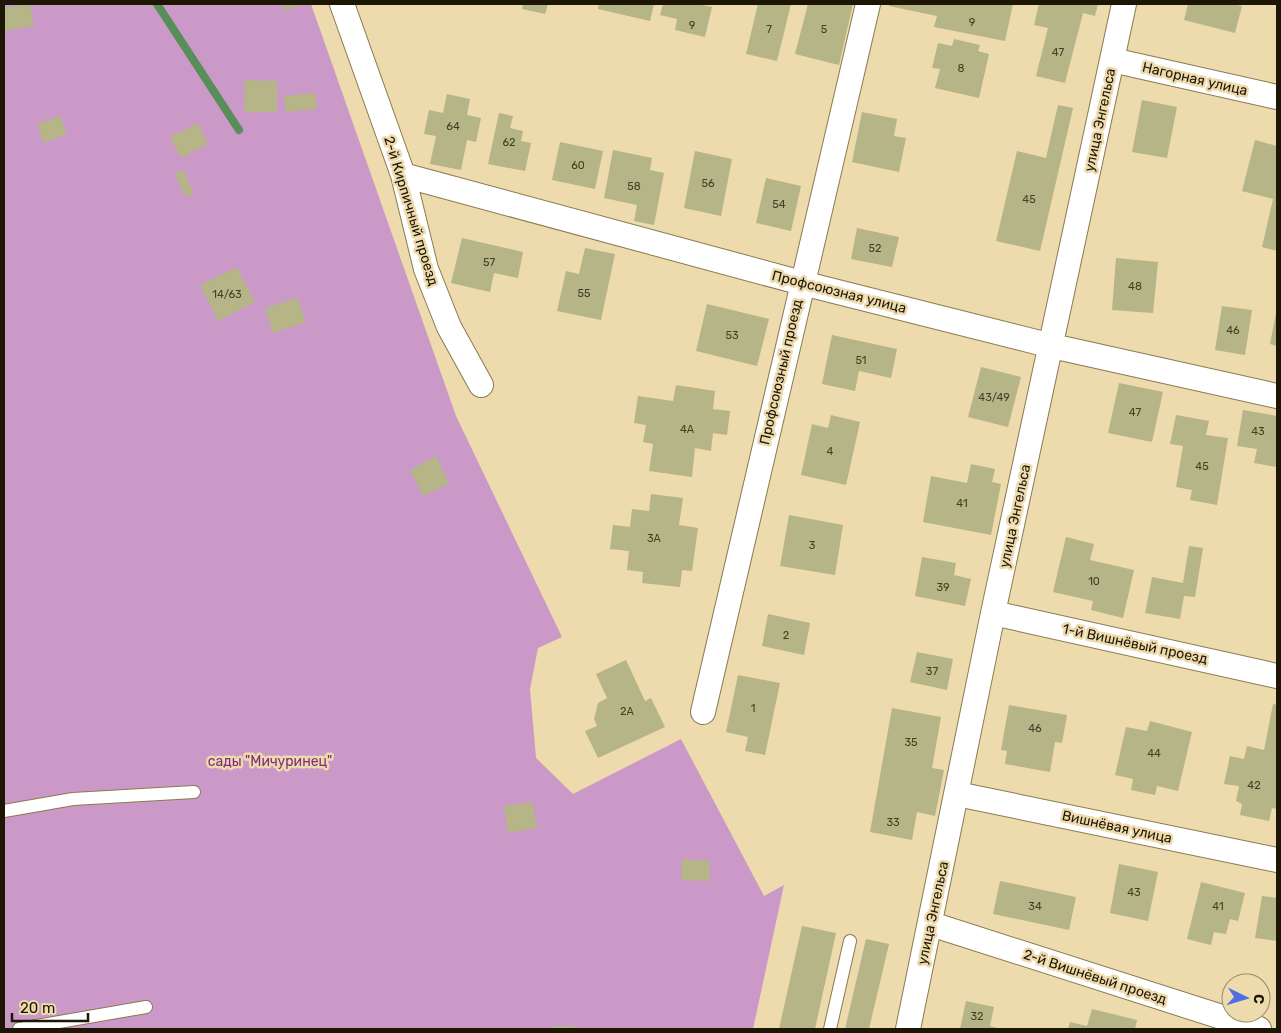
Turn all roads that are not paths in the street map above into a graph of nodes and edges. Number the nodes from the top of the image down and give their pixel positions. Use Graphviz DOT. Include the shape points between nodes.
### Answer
graph roads {
  1 [pos="342,4"];
  2 [pos="868,4"];
  3 [pos="1124,4"];
  4 [pos="1112,60"];
  5 [pos="1277,97"];
  6 [pos="403,175"];
  7 [pos="802,283"];
  8 [pos="1052,346"];
  9 [pos="481,385"];
  10 [pos="1277,396"];
  11 [pos="993,613"];
  12 [pos="1277,676"];
  13 [pos="702,712"];
  14 [pos="194,792"];
  15 [pos="957,794"];
  16 [pos="4,811"];
  17 [pos="1277,860"];
  18 [pos="931,924"];
  19 [pos="850,941"];
  20 [pos="146,1007"];
  21 [pos="19,1029"];
  22 [pos="830,1029"];
  23 [pos="908,1029"];
  24 [pos="1259,1029"];
  1 -- 6 [label="street, 2-й Кирпичный проезд"];
  2 -- 7 [label="street, Профсоюзный проезд"];
  3 -- 4 [label="street, улица Энгельса"];
  4 -- 5 [label="street, Нагорная улица"];
  4 -- 8 [label="street, улица Энгельса"];
  6 -- 7 [label="street, Профсоюзная улица"];
  6 -- 9 [label="street, 2-й Кирпичный проезд" via="426,269 449,327"];
  7 -- 8 [label="street, Профсоюзная улица"];
  7 -- 13 [label="street, Профсоюзный проезд"];
  8 -- 10 [label="street, Профсоюзная улица"];
  8 -- 11 [label="street, улица Энгельса"];
  11 -- 12 [label="street, 1-й Вишнёвый проезд"];
  11 -- 15 [label="street, улица Энгельса"];
  14 -- 16 [label="lane" via="73,799"];
  15 -- 17 [label="street, Вишнёвая улица"];
  15 -- 18 [label="street, улица Энгельса"];
  18 -- 23 [label="street, улица Энгельса"];
  18 -- 24 [label="street, 2-й Вишнёвый проезд"];
  19 -- 22 [label="lane"];
  20 -- 21 [label="lane"];
}
